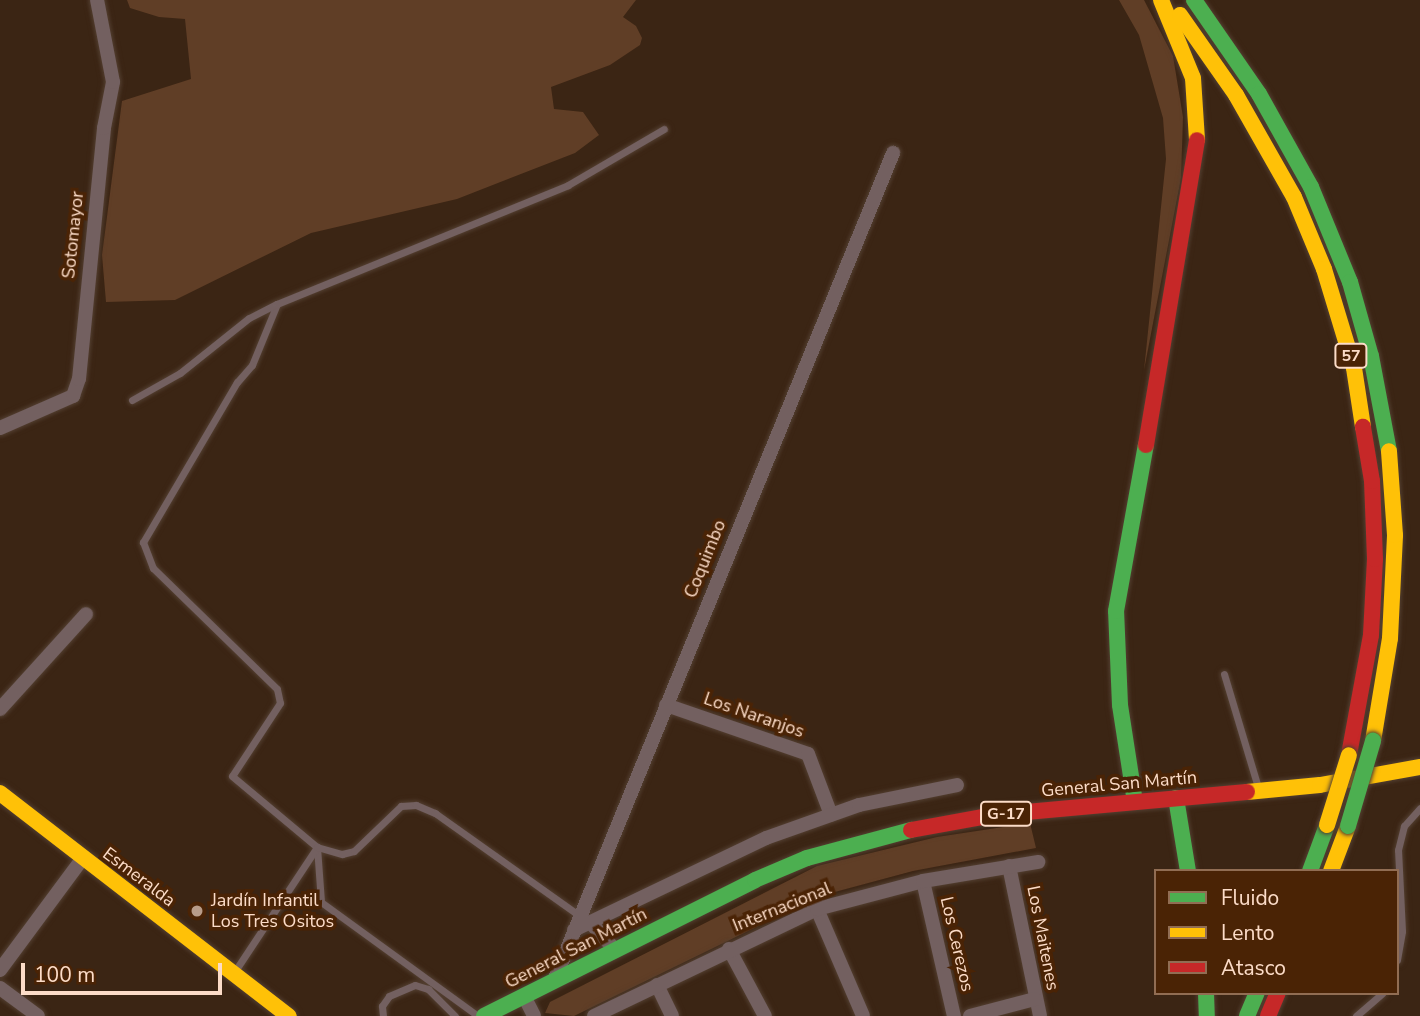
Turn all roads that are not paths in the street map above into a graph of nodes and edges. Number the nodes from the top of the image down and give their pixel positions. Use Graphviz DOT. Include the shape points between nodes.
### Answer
graph roads {
  1 [pos="97,0"];
  2 [pos="1161,0"];
  3 [pos="1169,0"];
  4 [pos="1194,0"];
  5 [pos="664,129"];
  6 [pos="893,153"];
  7 [pos="277,304"];
  8 [pos="132,400"];
  9 [pos="0,428"];
  10 [pos="86,614"];
  11 [pos="1224,674"];
  12 [pos="666,705"];
  13 [pos="0,709"];
  14 [pos="1420,767"];
  15 [pos="957,785"];
  16 [pos="1259,790"];
  17 [pos="0,793"];
  18 [pos="1176,798"];
  19 [pos="1135,802"];
  20 [pos="1420,808"];
  21 [pos="831,815"];
  22 [pos="317,847"];
  23 [pos="82,859"];
  24 [pos="1038,862"];
  25 [pos="1009,866"];
  26 [pos="1188,869"];
  27 [pos="1311,869"];
  28 [pos="1332,869"];
  29 [pos="1399,869"];
  30 [pos="1399,870"];
  31 [pos="923,881"];
  32 [pos="817,909"];
  33 [pos="585,919"];
  34 [pos="1399,948"];
  35 [pos="729,949"];
  36 [pos="614,950"];
  37 [pos="0,970"];
  38 [pos="234,973"];
  39 [pos="554,981"];
  40 [pos="657,985"];
  41 [pos="0,988"];
  42 [pos="1206,995"];
  43 [pos="1256,995"];
  44 [pos="1277,995"];
  45 [pos="1380,995"];
  46 [pos="524,996"];
  47 [pos="1035,999"];
  48 [pos="38,1016"];
  49 [pos="289,1016"];
  50 [pos="383,1016"];
  51 [pos="456,1016"];
  52 [pos="478,1016"];
  53 [pos="484,1016"];
  54 [pos="534,1016"];
  55 [pos="594,1016"];
  56 [pos="672,1016"];
  57 [pos="765,1016"];
  58 [pos="863,1016"];
  59 [pos="954,1016"];
  60 [pos="970,1016"];
  61 [pos="1040,1016"];
  62 [pos="1207,1016"];
  63 [pos="1247,1016"];
  64 [pos="1268,1016"];
  65 [pos="1356,1016"];
  1 -- 9 [label="street, Sotomayor" via="113,82 95,206 79,379 73,396"];
  2 -- 19 [label="main road" via="1193,78 1199,150 1116,611 1120,705"];
  3 -- 27 [label="main road, 57, bridge" via="1236,94 1294,197 1328,280 1354,368 1373,481 1370,647 1349,755"];
  4 -- 28 [label="main road, 57, bridge" via="1259,94 1306,176 1350,282 1371,356 1389,452 1395,535 1390,638 1373,741"];
  5 -- 7 [label="lane" via="568,185"];
  6 -- 12 [label="street, Coquimbo"];
  7 -- 8 [label="lane" via="249,318 180,373"];
  7 -- 22 [label="lane" via="252,365 237,382 143,542 153,568 277,689 280,703 232,776"];
  10 -- 13 [label="street"];
  11 -- 16 [label="lane"];
  12 -- 21 [label="street, Los Naranjos" via="808,754"];
  12 -- 33 [label="street, Coquimbo"];
  14 -- 16 [label="main road, General San Martín / G-17" via="1389,776"];
  15 -- 21 [label="street"];
  16 -- 18 [label="main road, General San Martín / G-17"];
  17 -- 23 [label="main road, Esmeralda"];
  18 -- 19 [label="main road, General San Martín / G-17"];
  18 -- 26 [label="main road"];
  19 -- 36 [label="main road, General San Martín / G-17" via="927,824 873,837 794,863"];
  20 -- 29 [label="lane" via="1404,826"];
  21 -- 33 [label="street" via="766,838"];
  22 -- 33 [label="lane" via="342,854 354,851 401,806 416,805"];
  22 -- 38 [label="lane"];
  22 -- 52 [label="lane" via="321,902"];
  23 -- 37 [label="street"];
  23 -- 38 [label="main road, Esmeralda"];
  24 -- 25 [label="street, Internacional"];
  25 -- 31 [label="street, Internacional"];
  25 -- 47 [label="street, Los Maitenes"];
  30 -- 34 [label="lane"];
  31 -- 32 [label="street, Internacional"];
  31 -- 59 [label="street, Los Cerezos"];
  32 -- 35 [label="street, Internacional"];
  32 -- 58 [label="street"];
  33 -- 36 [label="street"];
  33 -- 39 [label="street" via="574,930"];
  35 -- 40 [label="street, Internacional"];
  35 -- 57 [label="street"];
  36 -- 39 [label="main road, General San Martín / G-17"];
  38 -- 49 [label="main road, Esmeralda"];
  39 -- 46 [label="main road, General San Martín / G-17"];
  40 -- 55 [label="street, Internacional"];
  40 -- 56 [label="street"];
  41 -- 48 [label="street"];
  42 -- 62 [label="main road"];
  43 -- 63 [label="main road"];
  44 -- 64 [label="main road"];
  45 -- 65 [label="lane"];
  46 -- 53 [label="main road, General San Martín / G-17"];
  46 -- 54 [label="street"];
  47 -- 60 [label="street"];
  47 -- 61 [label="street, Los Maitenes"];
  50 -- 51 [label="lane" via="382,1006 389,996 415,985 428,989"];
}
